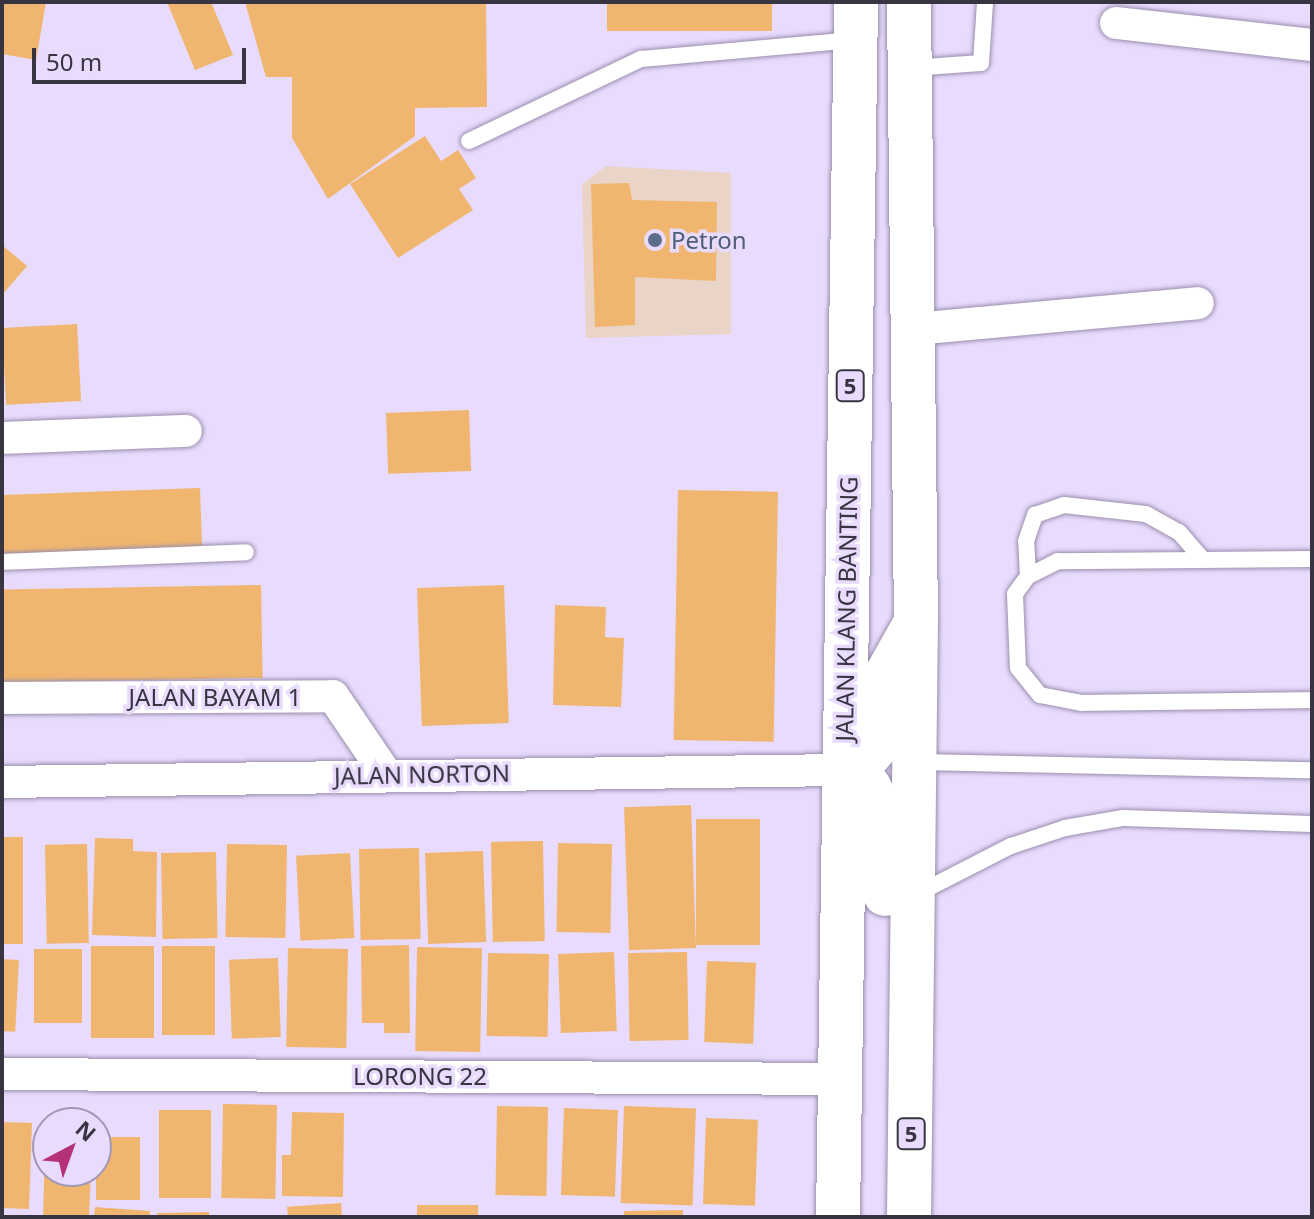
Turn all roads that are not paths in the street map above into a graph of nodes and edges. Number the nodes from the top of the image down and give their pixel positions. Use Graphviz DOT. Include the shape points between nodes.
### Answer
graph roads {
  1 [pos="909,2"];
  2 [pos="985,2"];
  3 [pos="856,21"];
  4 [pos="1116,23"];
  5 [pos="1312,45"];
  6 [pos="909,69"];
  7 [pos="469,141"];
  8 [pos="1198,303"];
  9 [pos="914,329"];
  10 [pos="186,431"];
  11 [pos="2,438"];
  12 [pos="246,552"];
  13 [pos="1202,558"];
  14 [pos="1312,559"];
  15 [pos="2,562"];
  16 [pos="1028,576"];
  17 [pos="916,622"];
  18 [pos="2,698"];
  19 [pos="1312,700"];
  20 [pos="914,762"];
  21 [pos="843,770"];
  22 [pos="1312,770"];
  23 [pos="386,774"];
  24 [pos="2,782"];
  25 [pos="1312,824"];
  26 [pos="913,896"];
  27 [pos="911,1051"];
  28 [pos="2,1074"];
  29 [pos="838,1079"];
  30 [pos="838,1217"];
  31 [pos="909,1217"];
  1 -- 6 [label="highway, 5"];
  2 -- 6 [label="lane" via="981,63"];
  3 -- 7 [label="lane" via="641,59"];
  3 -- 21 [label="highway, JALAN KLANG BANTING / 5"];
  4 -- 5 [label="street"];
  6 -- 9 [label="highway, 5"];
  8 -- 9 [label="street"];
  9 -- 17 [label="highway, 5"];
  10 -- 11 [label="street"];
  12 -- 15 [label="lane"];
  13 -- 14 [label="lane"];
  13 -- 16 [label="lane" via="1058,561"];
  13 -- 16 [label="lane" via="1179,532 1146,514 1064,505 1035,515 1026,541"];
  16 -- 19 [label="lane" via="1015,594 1018,668 1040,695 1082,703"];
  17 -- 20 [label="highway, 5"];
  17 -- 21 [label="highway" via="884,679 876,747 862,763"];
  18 -- 23 [label="street, JALAN BAYAM 1" via="333,696"];
  20 -- 22 [label="lane"];
  20 -- 26 [label="highway, 5"];
  21 -- 23 [label="street, JALAN NORTON"];
  21 -- 27 [label="highway" via="869,787 881,811 887,989"];
  21 -- 29 [label="highway, JALAN KLANG BANTING / 5"];
  23 -- 24 [label="street, JALAN NORTON"];
  25 -- 26 [label="lane" via="1123,818 1079,825 1011,846"];
  26 -- 27 [label="highway, 5"];
  27 -- 31 [label="highway, 5"];
  28 -- 29 [label="street, LORONG 22"];
  29 -- 30 [label="highway, JALAN KLANG BANTING / 5"];
}
